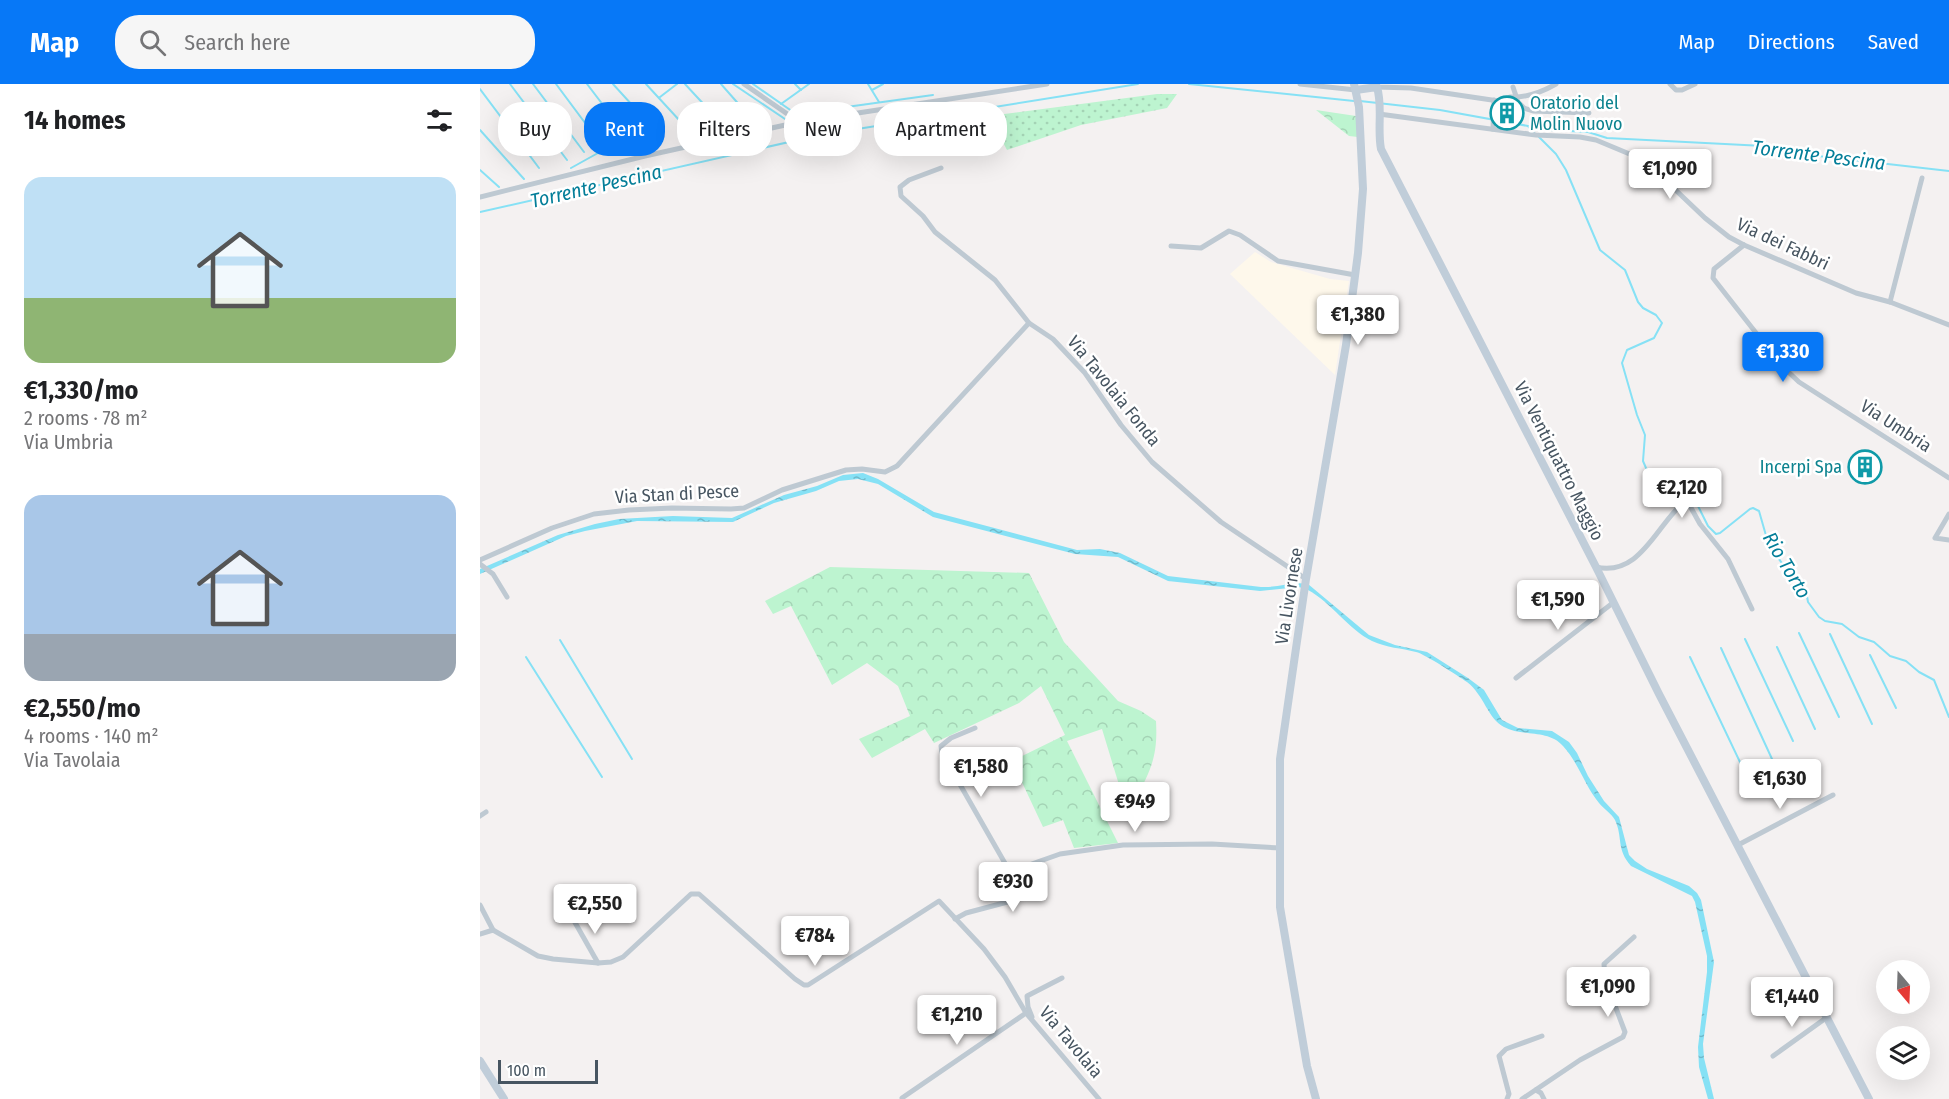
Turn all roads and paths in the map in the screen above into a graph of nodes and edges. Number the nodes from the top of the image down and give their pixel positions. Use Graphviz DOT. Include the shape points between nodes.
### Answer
graph roads {
  1 [pos="744,84"];
  2 [pos="1047,84"];
  3 [pos="1300,84"];
  4 [pos="1556,84"];
  5 [pos="1670,84"];
  6 [pos="1695,84"];
  7 [pos="1512,85"];
  8 [pos="1376,86"];
  9 [pos="1356,91"];
  10 [pos="1513,99"];
  11 [pos="1494,100"];
  12 [pos="1380,108"];
  13 [pos="784,112"];
  14 [pos="862,112"];
  15 [pos="1589,113"];
  16 [pos="784,125"];
  17 [pos="1493,127"];
  18 [pos="941,168"];
  19 [pos="1922,178"];
  20 [pos="480,197"];
  21 [pos="1744,245"];
  22 [pos="1171,246"];
  23 [pos="1355,275"];
  24 [pos="1890,302"];
  25 [pos="1029,323"];
  26 [pos="1949,325"];
  27 [pos="1949,478"];
  28 [pos="1949,514"];
  29 [pos="1949,532"];
  30 [pos="1947,540"];
  31 [pos="480,560"];
  32 [pos="482,565"];
  33 [pos="1596,567"];
  34 [pos="1306,580"];
  35 [pos="507,597"];
  36 [pos="1614,602"];
  37 [pos="1752,609"];
  38 [pos="1516,678"];
  39 [pos="975,728"];
  40 [pos="1833,795"];
  41 [pos="486,812"];
  42 [pos="480,816"];
  43 [pos="1738,845"];
  44 [pos="1281,848"];
  45 [pos="1012,877"];
  46 [pos="480,905"];
  47 [pos="573,919"];
  48 [pos="955,919"];
  49 [pos="493,930"];
  50 [pos="480,934"];
  51 [pos="1634,937"];
  52 [pos="598,963"];
  53 [pos="1062,978"];
  54 [pos="1026,1012"];
  55 [pos="1826,1018"];
  56 [pos="1034,1022"];
  57 [pos="1542,1036"];
  58 [pos="1773,1056"];
  59 [pos="480,1060"];
  60 [pos="1536,1090"];
  61 [pos="902,1098"];
  62 [pos="504,1099"];
  63 [pos="1099,1099"];
  64 [pos="1316,1099"];
  65 [pos="1507,1099"];
  66 [pos="1522,1099"];
  67 [pos="1544,1099"];
  68 [pos="1869,1099"];
  1 -- 13 [label="street"];
  2 -- 14 [label="street"];
  3 -- 9 [label="street"];
  4 -- 10 [label="street"];
  5 -- 6 [label="street" via="1676,90"];
  7 -- 10 [label="street"];
  8 -- 9 [label="street"];
  8 -- 11 [label="street"];
  8 -- 12 [label="street, Via Ventiquattro Maggio"];
  9 -- 23 [label="street, Via Livornese" via="1363,189"];
  10 -- 11 [label="street"];
  10 -- 15 [label="street" via="1533,111"];
  11 -- 17 [label="street"];
  12 -- 17 [label="street, Via dei Fabbri"];
  12 -- 33 [label="street, Via Ventiquattro Maggio" via="1381,149"];
  16 -- 20 [label="street"];
  17 -- 21 [label="street, Via dei Fabbri" via="1596,140 1644,160 1705,218"];
  18 -- 25 [label="street, Via Tavolaia Fonda" via="909,180 900,187 901,196 935,232 995,280"];
  19 -- 24 [label="street"];
  21 -- 24 [label="street, Via dei Fabbri" via="1856,293"];
  21 -- 27 [label="street, Via Umbria" via="1714,269 1713,278 1782,366 1799,382"];
  22 -- 23 [label="street" via="1201,248 1229,231 1278,261"];
  23 -- 34 [label="street, Via Livornese"];
  24 -- 26 [label="street, Via dei Fabbri"];
  25 -- 31 [label="street, Via Stan di Pesce" via="897,466 885,472 846,470 782,490 744,508 594,514"];
  25 -- 34 [label="street, Via Tavolaia Fonda" via="1053,339 1085,373 1120,425 1152,462 1221,522"];
  28 -- 30 [label="street" via="1935,538"];
  29 -- 30 [label="street"];
  32 -- 35 [label="street" via="493,574"];
  33 -- 36 [label="street, Via Ventiquattro Maggio"];
  33 -- 37 [label="street" via="1622,566 1636,558 1683,502 1690,506 1728,559"];
  34 -- 44 [label="street, Via Livornese" via="1281,759"];
  36 -- 38 [label="street"];
  36 -- 43 [label="street, Via Ventiquattro Maggio"];
  39 -- 45 [label="street" via="951,738 941,746 942,753"];
  40 -- 43 [label="street"];
  41 -- 42 [label="street"];
  43 -- 55 [label="street, Via Ventiquattro Maggio"];
  44 -- 45 [label="street" via="1123,845 1060,854 1022,866"];
  44 -- 64 [label="street, Via Livornese" via="1281,907"];
  45 -- 48 [label="street" via="1020,891 1018,898"];
  46 -- 49 [label="street"];
  47 -- 52 [label="street"];
  48 -- 52 [label="street, Via Tavolaia" via="939,902 804,985 699,894 691,894 623,957"];
  48 -- 54 [label="street, Via Tavolaia" via="984,949"];
  49 -- 50 [label="street"];
  49 -- 52 [label="street, Via Tavolaia" via="538,956"];
  51 -- 60 [label="street" via="1604,964 1605,979 1625,1032 1623,1037"];
  53 -- 56 [label="street" via="1028,996"];
  54 -- 56 [label="street, Via Tavolaia"];
  54 -- 61 [label="street"];
  55 -- 58 [label="street"];
  55 -- 68 [label="street, Via Ventiquattro Maggio"];
  56 -- 63 [label="street, Via Tavolaia"];
  57 -- 65 [label="street" via="1506,1049 1499,1056"];
  59 -- 62 [label="street"];
  60 -- 66 [label="street"];
  60 -- 67 [label="street"];
}
